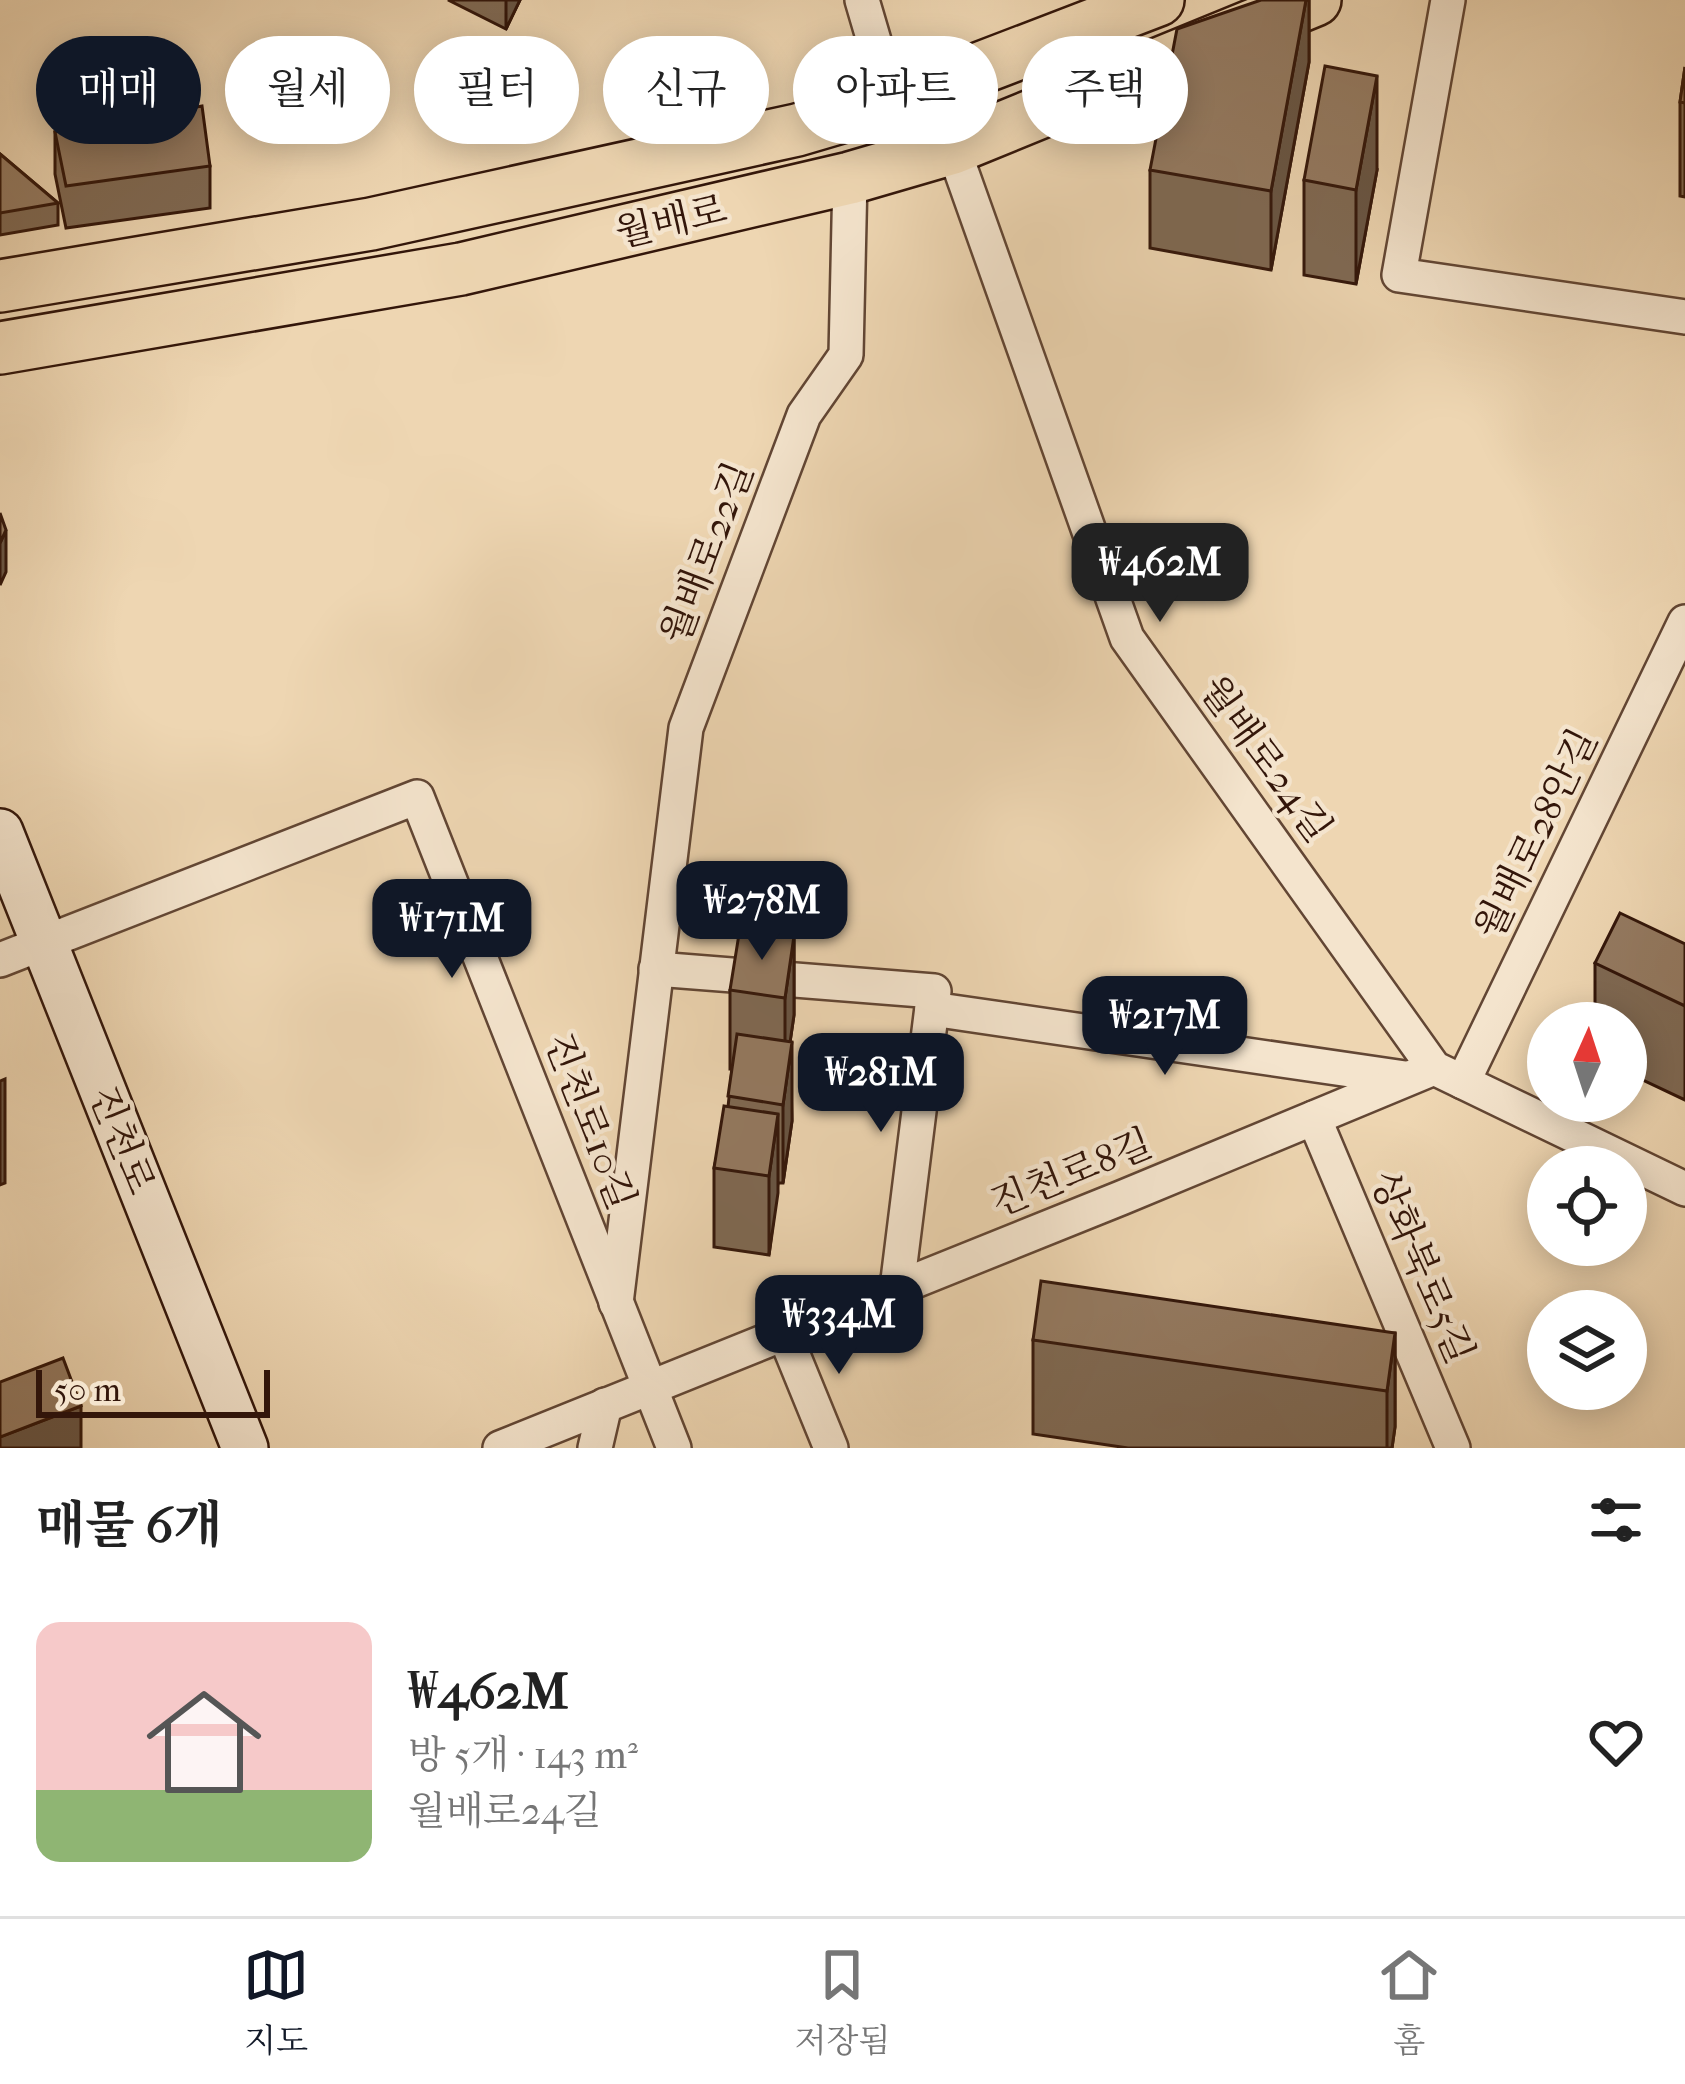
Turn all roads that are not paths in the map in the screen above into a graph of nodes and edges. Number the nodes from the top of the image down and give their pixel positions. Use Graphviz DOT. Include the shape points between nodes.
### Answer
graph roads {
  1 [pos="862,0"];
  2 [pos="1158,0"];
  3 [pos="1315,0"];
  4 [pos="1448,0"];
  5 [pos="873,36"];
  6 [pos="998,61"];
  7 [pos="793,131"];
  8 [pos="953,148"];
  9 [pos="850,178"];
  10 [pos="0,286"];
  11 [pos="1685,317"];
  12 [pos="0,348"];
  13 [pos="1685,622"];
  14 [pos="0,832"];
  15 [pos="43,943"];
  16 [pos="0,960"];
  17 [pos="656,969"];
  18 [pos="933,1000"];
  19 [pos="1435,1076"];
  20 [pos="1314,1118"];
  21 [pos="1685,1189"];
  22 [pos="897,1288"];
  23 [pos="616,1303"];
  24 [pos="784,1333"];
  25 [pos="649,1387"];
  26 [pos="605,1405"];
  27 [pos="245,1448"];
  28 [pos="500,1448"];
  29 [pos="596,1448"];
  30 [pos="674,1448"];
  31 [pos="832,1448"];
  32 [pos="1453,1448"];
  1 -- 5 [label="street"];
  2 -- 6 [label="main road, 월배로"];
  3 -- 8 [label="main road, 월배로"];
  4 -- 11 [label="street" via="1399,275"];
  7 -- 10 [label="main road, 월배로" via="370,224"];
  8 -- 9 [label="main road, 월배로"];
  8 -- 19 [label="street, 월배로24길" via="1127,638"];
  9 -- 12 [label="main road, 월배로" via="461,269"];
  9 -- 17 [label="street, 월배로22길" via="846,355 804,415 686,728"];
  13 -- 19 [label="street, 월배로28안길"];
  14 -- 15 [label="main road, 진천로"];
  15 -- 16 [label="street"];
  15 -- 23 [label="street, 진천로10길" via="417,796"];
  15 -- 27 [label="main road, 진천로"];
  17 -- 18 [label="street"];
  17 -- 23 [label="street, 월배로22길"];
  18 -- 19 [label="street"];
  18 -- 22 [label="street"];
  19 -- 20 [label="street, 진천로8길"];
  19 -- 21 [label="street, 월배로24길"];
  20 -- 22 [label="street, 진천로8길"];
  20 -- 32 [label="street, 상화북로5길"];
  22 -- 24 [label="street, 진천로8길"];
  23 -- 25 [label="street, 진천로10길"];
  24 -- 25 [label="street, 진천로8길"];
  24 -- 31 [label="street"];
  25 -- 26 [label="street, 진천로8길"];
  25 -- 30 [label="street, 진천로10길"];
  26 -- 28 [label="street, 진천로8길"];
  26 -- 29 [label="street"];
}
